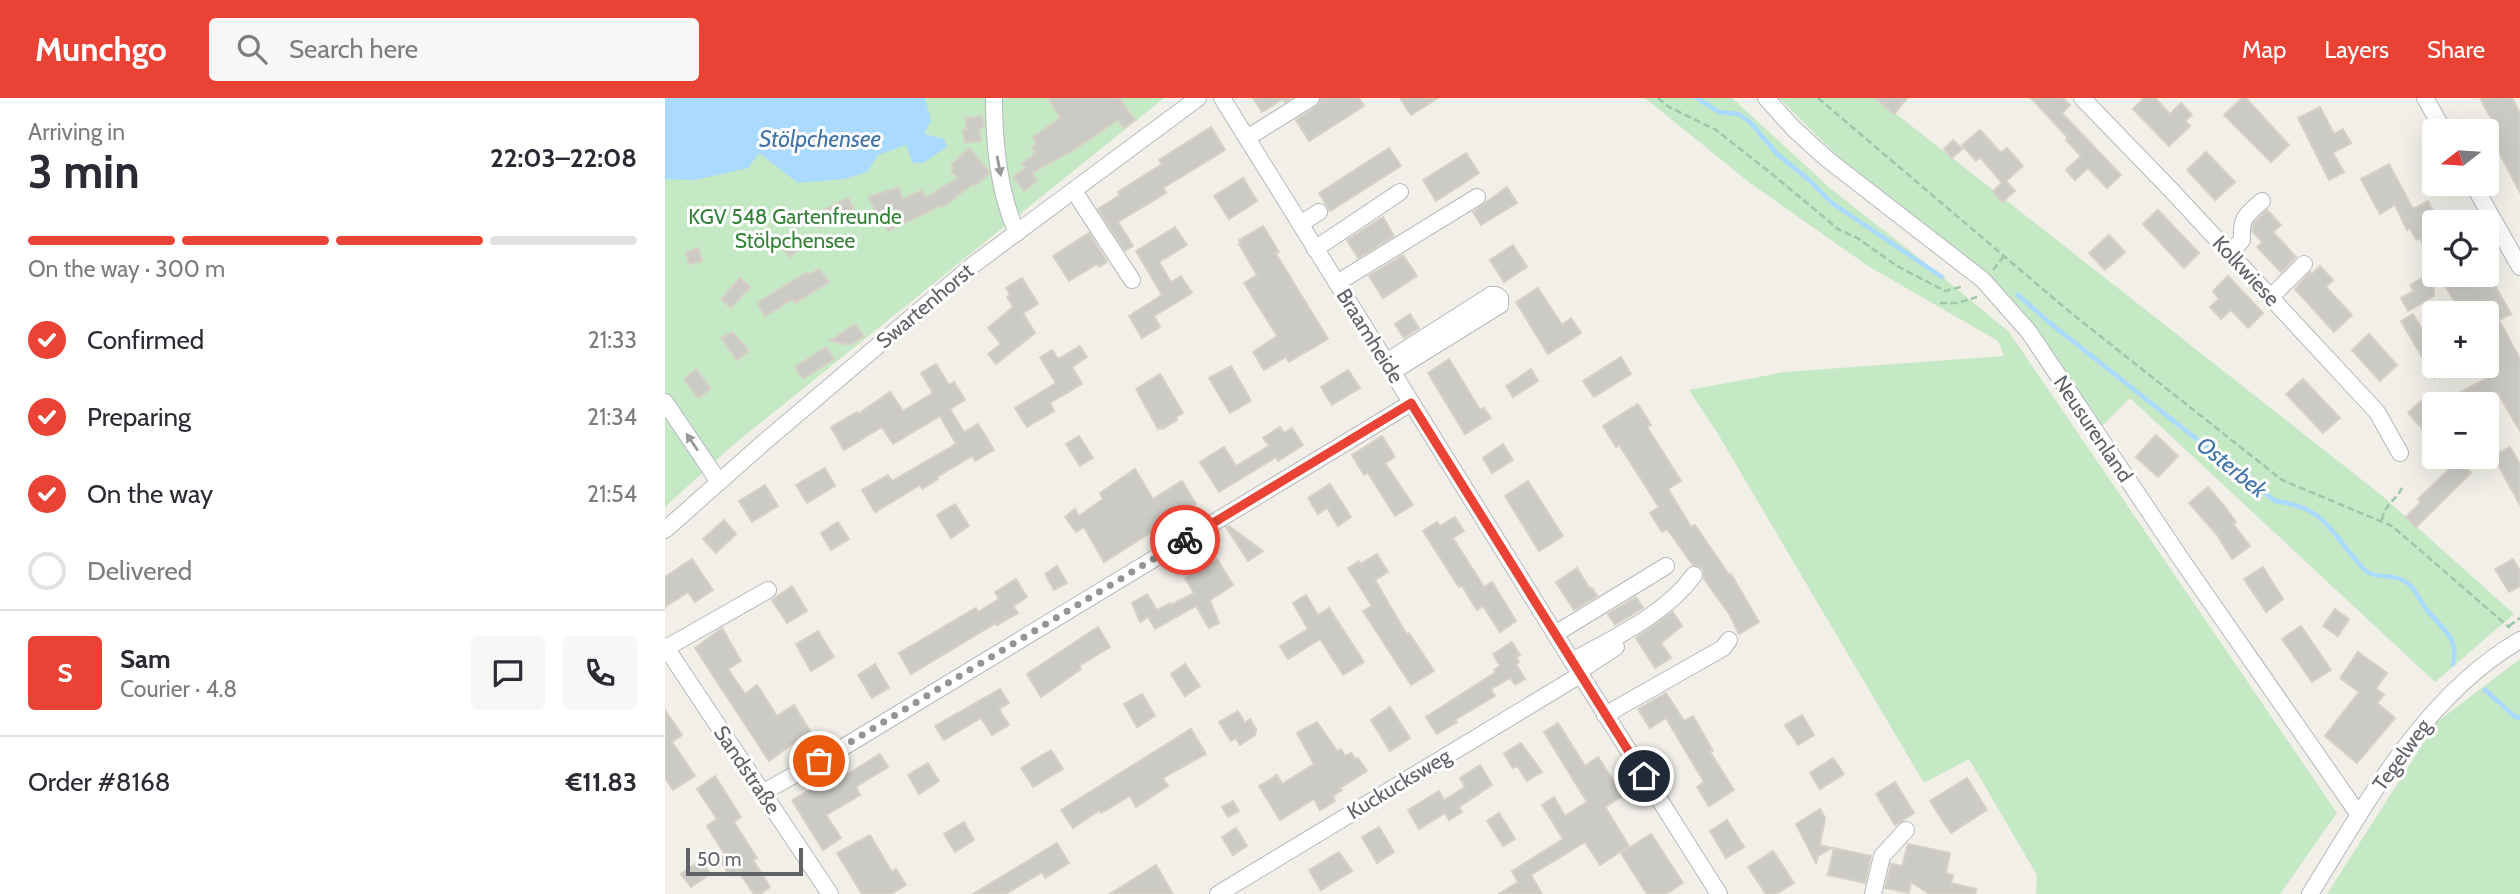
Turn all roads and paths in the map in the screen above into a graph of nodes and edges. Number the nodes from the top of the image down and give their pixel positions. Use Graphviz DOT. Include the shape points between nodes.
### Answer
graph roads {
  1 [pos="994,98"];
  2 [pos="1198,98"];
  3 [pos="1222,98"];
  4 [pos="1311,98"];
  5 [pos="1658,98"];
  6 [pos="1766,98"];
  7 [pos="1818,98"];
  8 [pos="2082,98"];
  9 [pos="2425,98"];
  10 [pos="2437,119"];
  11 [pos="1247,138"];
  12 [pos="1074,191"];
  13 [pos="1399,192"];
  14 [pos="2480,196"];
  15 [pos="1477,197"];
  16 [pos="2262,201"];
  17 [pos="1319,212"];
  18 [pos="1300,224"];
  19 [pos="1017,233"];
  20 [pos="1315,249"];
  21 [pos="2230,253"];
  22 [pos="2004,256"];
  23 [pos="2304,264"];
  24 [pos="2520,267"];
  25 [pos="1132,279"];
  26 [pos="1337,283"];
  27 [pos="1989,286"];
  28 [pos="2271,297"];
  29 [pos="1940,303"];
  30 [pos="1389,367"];
  31 [pos="665,402"];
  32 [pos="1411,403"];
  33 [pos="2400,453"];
  34 [pos="719,482"];
  35 [pos="2403,485"];
  36 [pos="2382,520"];
  37 [pos="665,530"];
  38 [pos="1666,566"];
  39 [pos="1694,575"];
  40 [pos="768,590"];
  41 [pos="2520,618"];
  42 [pos="1647,626"];
  43 [pos="2509,626"];
  44 [pos="1555,634"];
  45 [pos="1729,640"];
  46 [pos="2518,641"];
  47 [pos="666,647"];
  48 [pos="1577,669"];
  49 [pos="1605,715"];
  50 [pos="762,793"];
  51 [pos="2359,816"];
  52 [pos="1906,830"];
  53 [pos="830,894"];
  54 [pos="1218,894"];
  55 [pos="1719,894"];
  56 [pos="1873,894"];
  57 [pos="2311,894"];
  1 -- 19 [label="street, one-way" via="994,141"];
  2 -- 12 [label="street, Swartenhorst"];
  3 -- 11 [label="street, Braamheide"];
  4 -- 11 [label="street"];
  5 -- 27 [label="path" via="1716,130 1837,229 1897,266 1945,291"];
  6 -- 27 [label="street, Neusurenland" via="1827,159"];
  7 -- 22 [label="path"];
  8 -- 21 [label="street, Kolkwiese"];
  9 -- 10 [label="street"];
  11 -- 18 [label="street, Braamheide"];
  12 -- 19 [label="street, Swartenhorst"];
  12 -- 25 [label="street"];
  13 -- 20 [label="street"];
  14 -- 24 [label="street"];
  15 -- 26 [label="street"];
  16 -- 21 [label="street" via="2244,216 2242,240"];
  17 -- 18 [label="street"];
  18 -- 20 [label="street, Braamheide"];
  19 -- 34 [label="street, Swartenhorst" via="973,265"];
  20 -- 26 [label="street, Braamheide"];
  21 -- 28 [label="street, Kolkwiese"];
  22 -- 27 [label="path"];
  22 -- 36 [label="path" via="2281,480"];
  23 -- 28 [label="street"];
  26 -- 30 [label="street, Braamheide"];
  27 -- 29 [label="path" via="1957,303"];
  27 -- 51 [label="street, Neusurenland" via="2029,332"];
  28 -- 33 [label="street, Kolkwiese" via="2377,412"];
  30 -- 30 [label="street" via="1500,304 1500,298 1491,296"];
  30 -- 32 [label="street, Braamheide"];
  34 -- 31 [label="street, one-way"];
  32 -- 44 [label="street, Braamheide"];
  32 -- 50 [label="street"];
  34 -- 37 [label="street, Swartenhorst"];
  35 -- 36 [label="path" via="2384,508"];
  36 -- 43 [label="path"];
  38 -- 44 [label="street"];
  39 -- 48 [label="street" via="1677,596"];
  40 -- 47 [label="street"];
  41 -- 43 [label="path"];
  42 -- 48 [label="street"];
  43 -- 46 [label="path"];
  44 -- 48 [label="street, Braamheide"];
  45 -- 49 [label="street" via="1723,648"];
  46 -- 51 [label="street, Tegelweg" via="2440,703"];
  47 -- 50 [label="street, Sandstraße"];
  48 -- 49 [label="street, Braamheide"];
  48 -- 54 [label="street, Kuckucksweg"];
  49 -- 55 [label="street, Braamheide"];
  50 -- 53 [label="street, Sandstraße"];
  51 -- 57 [label="street, Tegelweg"];
  52 -- 56 [label="street" via="1882,856"];
}
